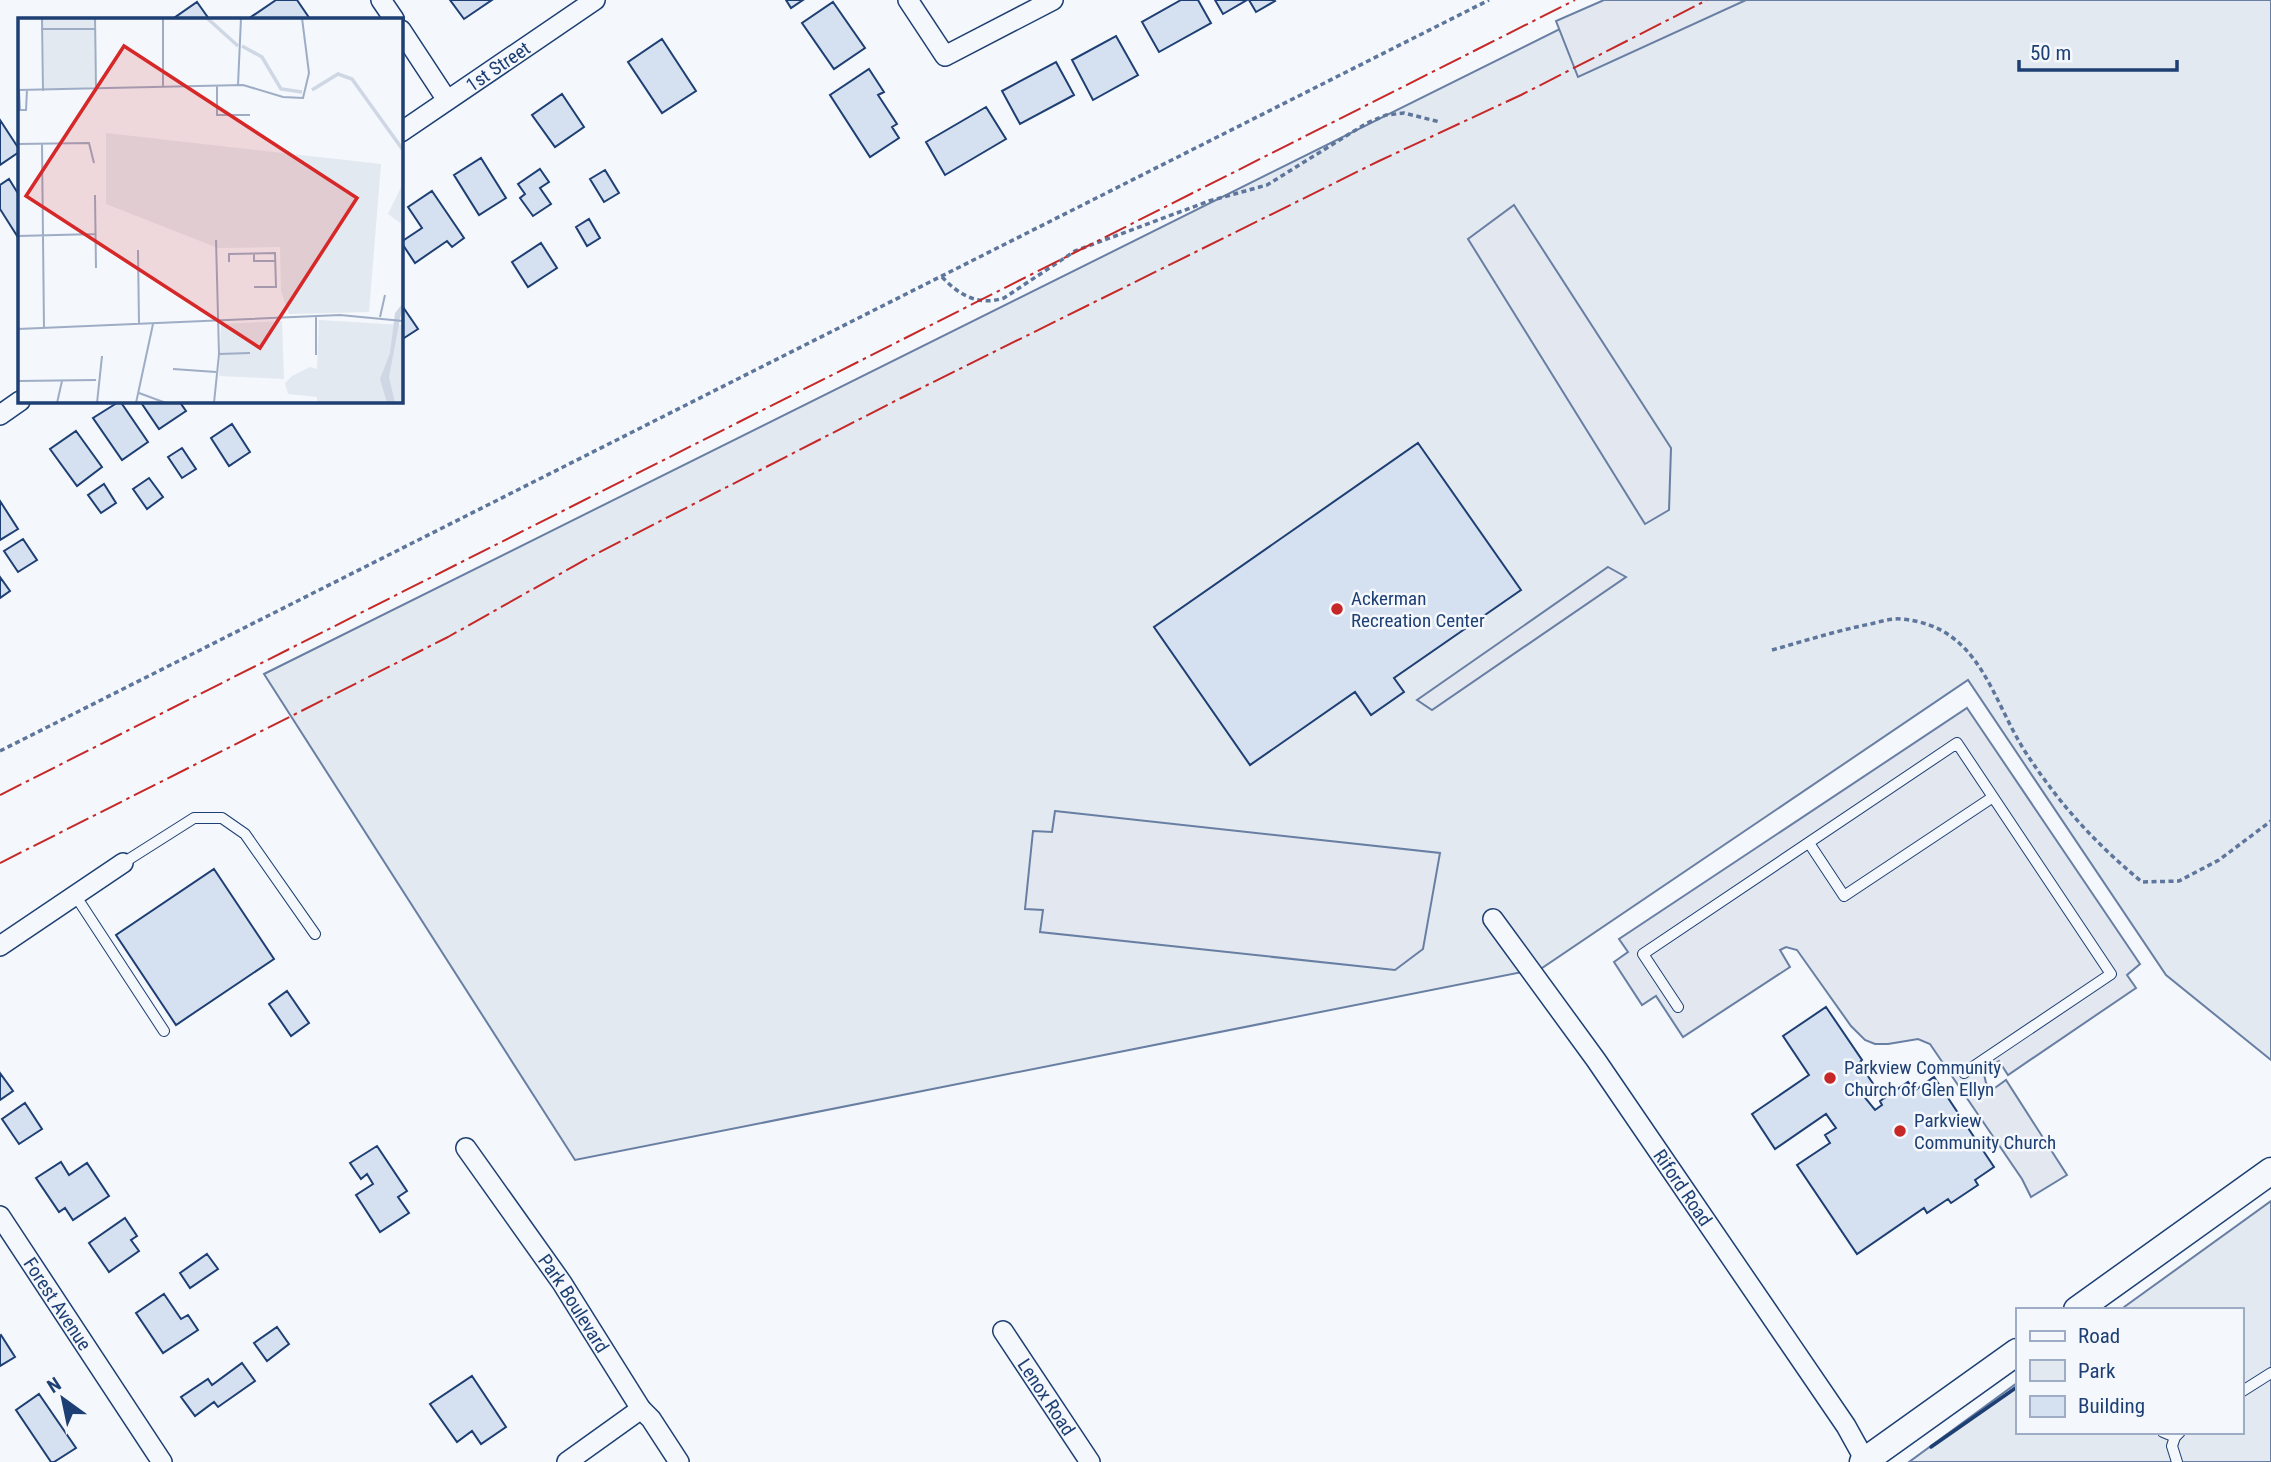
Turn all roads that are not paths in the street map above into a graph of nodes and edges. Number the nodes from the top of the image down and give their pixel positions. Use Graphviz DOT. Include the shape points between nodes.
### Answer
graph roads {
  1 [pos="381,0"];
  2 [pos="595,0"];
  3 [pos="908,0"];
  4 [pos="1053,0"];
  5 [pos="393,18"];
  6 [pos="402,32"];
  7 [pos="447,100"];
  8 [pos="402,131"];
  9 [pos="18,402"];
  10 [pos="0,414"];
  11 [pos="1993,797"];
  12 [pos="1809,843"];
  13 [pos="123,863"];
  14 [pos="75,895"];
  15 [pos="1493,919"];
  16 [pos="315,934"];
  17 [pos="0,946"];
  18 [pos="1678,1007"];
  19 [pos="164,1031"];
  20 [pos="1964,1073"];
  21 [pos="466,1148"];
  22 [pos="2271,1171"];
  23 [pos="0,1216"];
  24 [pos="2079,1308"];
  25 [pos="1003,1331"];
  26 [pos="2016,1353"];
  27 [pos="2271,1373"];
  28 [pos="2243,1391"];
  29 [pos="641,1409"];
  30 [pos="2178,1434"];
  31 [pos="1865,1461"];
  32 [pos="162,1462"];
  33 [pos="567,1462"];
  34 [pos="678,1462"];
  35 [pos="1090,1462"];
  36 [pos="2177,1462"];
  1 -- 5 [label="street"];
  2 -- 7 [label="street, 1st Street"];
  3 -- 4 [label="street" via="945,56"];
  6 -- 7 [label="street"];
  7 -- 8 [label="street, 1st Street"];
  9 -- 10 [label="street"];
  11 -- 12 [label="lane" via="1844,896"];
  11 -- 12 [label="lane" via="1958,743"];
  11 -- 20 [label="lane" via="2110,974"];
  12 -- 18 [label="lane" via="1643,954"];
  13 -- 14 [label="street"];
  13 -- 16 [label="lane" via="194,818 222,818 245,834"];
  14 -- 17 [label="street"];
  14 -- 19 [label="lane"];
  15 -- 31 [label="street, Riford Road" via="1597,1060 1846,1426"];
  21 -- 29 [label="street, Park Boulevard" via="562,1283"];
  22 -- 24 [label="main road"];
  23 -- 32 [label="street, Forest Avenue"];
  25 -- 35 [label="street, Lenox Road"];
  26 -- 31 [label="main road"];
  27 -- 28 [label="lane"];
  29 -- 33 [label="street"];
  29 -- 34 [label="street, Park Boulevard"];
  30 -- 36 [label="lane" via="2172,1446"];
}
